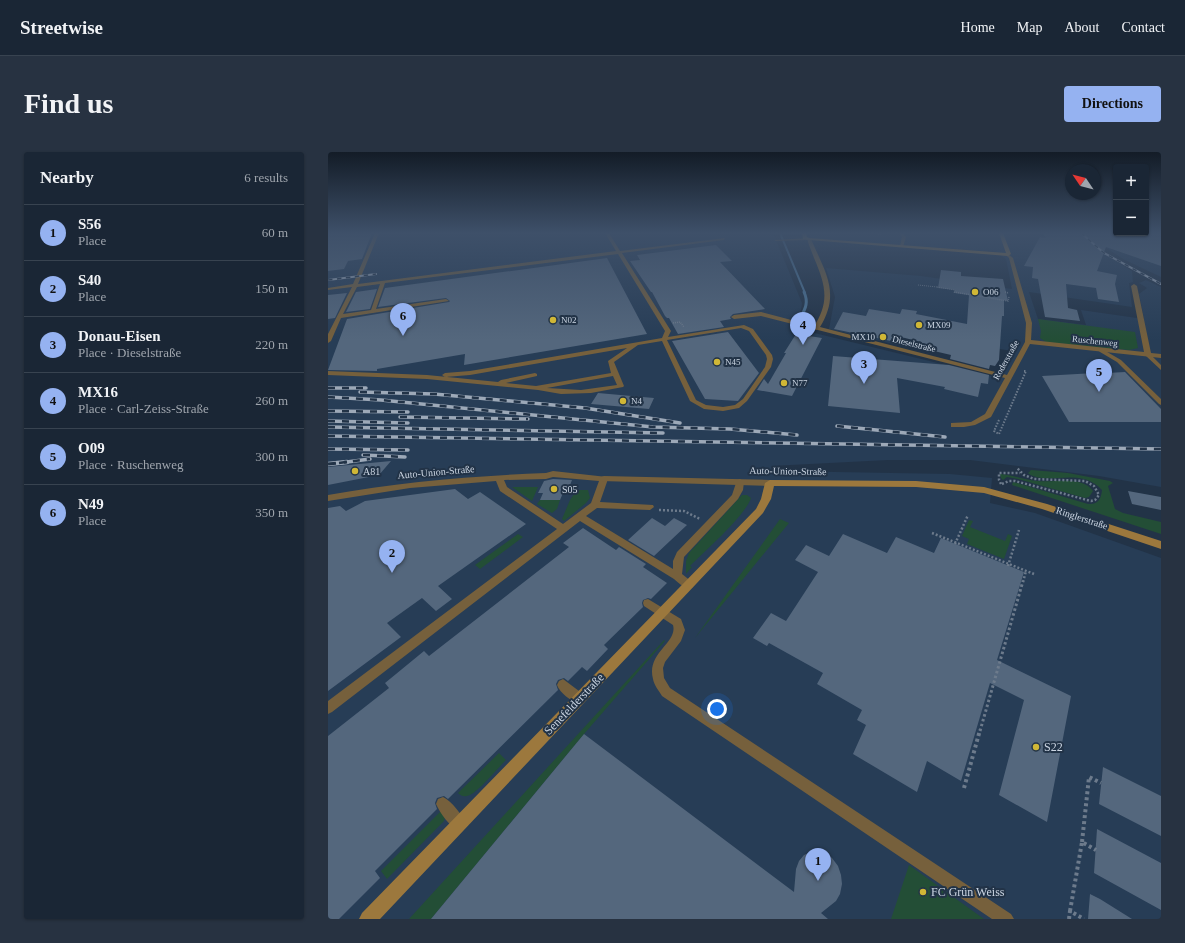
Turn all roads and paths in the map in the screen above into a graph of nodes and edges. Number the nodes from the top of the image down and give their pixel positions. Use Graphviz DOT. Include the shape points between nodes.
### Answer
graph roads {
  1 [pos="362,269"];
  2 [pos="483,269"];
  3 [pos="629,269"];
  4 [pos="820,269"];
  5 [pos="1014,269"];
  6 [pos="383,282"];
  7 [pos="918,285"];
  8 [pos="356,286"];
  9 [pos="1134,286"];
  10 [pos="328,289"];
  11 [pos="1005,292"];
  12 [pos="1008,293"];
  13 [pos="1009,297"];
  14 [pos="446,301"];
  15 [pos="373,311"];
  16 [pos="341,316"];
  17 [pos="734,317"];
  18 [pos="335,322"];
  19 [pos="328,323"];
  20 [pos="816,328"];
  21 [pos="664,340"];
  22 [pos="328,341"];
  23 [pos="1028,342"];
  24 [pos="636,344"];
  25 [pos="1102,351"];
  26 [pos="1148,355"];
  27 [pos="1161,356"];
  28 [pos="1161,368"];
  29 [pos="1026,372"];
  30 [pos="329,374"];
  31 [pos="615,374"];
  32 [pos="535,375"];
  33 [pos="428,377"];
  34 [pos="1008,377"];
  35 [pos="489,384"];
  36 [pos="536,388"];
  37 [pos="1161,403"];
  38 [pos="999,421"];
  39 [pos="954,425"];
  40 [pos="1017,468"];
  41 [pos="1020,473"];
  42 [pos="499,478"];
  43 [pos="604,479"];
  44 [pos="999,480"];
  45 [pos="740,482"];
  46 [pos="770,483"];
  47 [pos="1002,490"];
  48 [pos="328,498"];
  49 [pos="595,506"];
  50 [pos="650,507"];
  51 [pos="968,515"];
  52 [pos="580,516"];
  53 [pos="709,524"];
  54 [pos="564,529"];
  55 [pos="1019,530"];
  56 [pos="932,533"];
  57 [pos="955,543"];
  58 [pos="1161,545"];
  59 [pos="1008,565"];
  60 [pos="1026,571"];
  61 [pos="1034,574"];
  62 [pos="677,576"];
  63 [pos="689,585"];
  64 [pos="648,602"];
  65 [pos="662,612"];
  66 [pos="563,685"];
  67 [pos="580,698"];
  68 [pos="328,708"];
  69 [pos="1101,783"];
  70 [pos="964,788"];
  71 [pos="442,804"];
  72 [pos="459,824"];
  73 [pos="1082,842"];
  74 [pos="1096,850"];
  75 [pos="1070,911"];
  76 [pos="368,919"];
  77 [pos="1006,919"];
  78 [pos="1069,919"];
  79 [pos="1084,919"];
  1 -- 8 [label="lane"];
  2 -- 6 [label="lane"];
  3 -- 21 [label="lane" via="668,331"];
  4 -- 20 [label="street" via="827,288 829,304 824,318"];
  5 -- 23 [label="street, Roderstraße" via="1029,323"];
  6 -- 8 [label="lane"];
  6 -- 15 [label="lane"];
  7 -- 13 [label="path" via="1008,301"];
  8 -- 10 [label="lane"];
  8 -- 16 [label="lane"];
  9 -- 26 [label="street"];
  11 -- 12 [label="path"];
  14 -- 15 [label="lane"];
  15 -- 16 [label="lane"];
  16 -- 18 [label="lane"];
  17 -- 20 [label="lane" via="764,314"];
  18 -- 19 [label="lane"];
  18 -- 22 [label="lane"];
  20 -- 34 [label="street, Dieselstraße"];
  21 -- 21 [label="lane" via="693,401 704,408 737,407 745,400 769,363 769,355 751,330 742,326"];
  21 -- 24 [label="lane"];
  23 -- 25 [label="street, Ruschenweg"];
  23 -- 34 [label="street, Roderstraße"];
  24 -- 31 [label="lane" via="608,361"];
  24 -- 33 [label="lane" via="470,373"];
  25 -- 26 [label="street, Ruschenweg"];
  25 -- 37 [label="lane" via="1119,361"];
  26 -- 27 [label="street, Ruschenweg"];
  26 -- 28 [label="lane"];
  29 -- 38 [label="path" via="999,434 994,431"];
  30 -- 33 [label="lane"];
  31 -- 36 [label="lane"];
  31 -- 36 [label="lane" via="621,386 586,392"];
  32 -- 35 [label="lane"];
  33 -- 35 [label="lane"];
  34 -- 39 [label="street, Roderstraße" via="988,415 973,425"];
  35 -- 36 [label="lane"];
  40 -- 41 [label="path"];
  41 -- 44 [label="path" via="999,473"];
  41 -- 47 [label="path" via="1036,479 1086,481 1095,487 1099,495 1091,501 1015,481 1009,481"];
  42 -- 43 [label="lane, Auto-Union-Straße" via="546,476 551,479"];
  42 -- 48 [label="lane, Auto-Union-Straße" via="414,484"];
  42 -- 54 [label="lane" via="503,489"];
  43 -- 45 [label="street, Auto-Union-Straße"];
  43 -- 49 [label="lane"];
  45 -- 46 [label="street, Auto-Union-Straße"];
  45 -- 53 [label="lane" via="735,497"];
  46 -- 47 [label="street, Auto-Union-Straße" via="916,484"];
  46 -- 63 [label="street, Senefelderstraße" via="760,511"];
  47 -- 58 [label="street, Ringlerstraße"];
  49 -- 50 [label="lane"];
  49 -- 52 [label="lane"];
  50 -- 53 [label="path" via="653,510 688,512"];
  51 -- 57 [label="path"];
  52 -- 54 [label="lane"];
  52 -- 62 [label="lane"];
  53 -- 62 [label="lane" via="680,555"];
  54 -- 68 [label="lane"];
  55 -- 59 [label="path"];
  56 -- 57 [label="path"];
  57 -- 59 [label="path"];
  59 -- 60 [label="path"];
  60 -- 61 [label="path"];
  60 -- 70 [label="path"];
  62 -- 63 [label="lane"];
  63 -- 65 [label="street, Senefelderstraße"];
  64 -- 65 [label="lane"];
  65 -- 67 [label="street, Senefelderstraße"];
  65 -- 77 [label="lane" via="677,622 680,631 657,665 656,675 659,684 666,692"];
  66 -- 67 [label="lane"];
  67 -- 72 [label="street, Senefelderstraße"];
  69 -- 73 [label="path" via="1089,777"];
  71 -- 72 [label="lane"];
  72 -- 76 [label="street, Senefelderstraße"];
  73 -- 74 [label="path"];
  73 -- 75 [label="path"];
  75 -- 78 [label="path"];
  75 -- 79 [label="path"];
}
